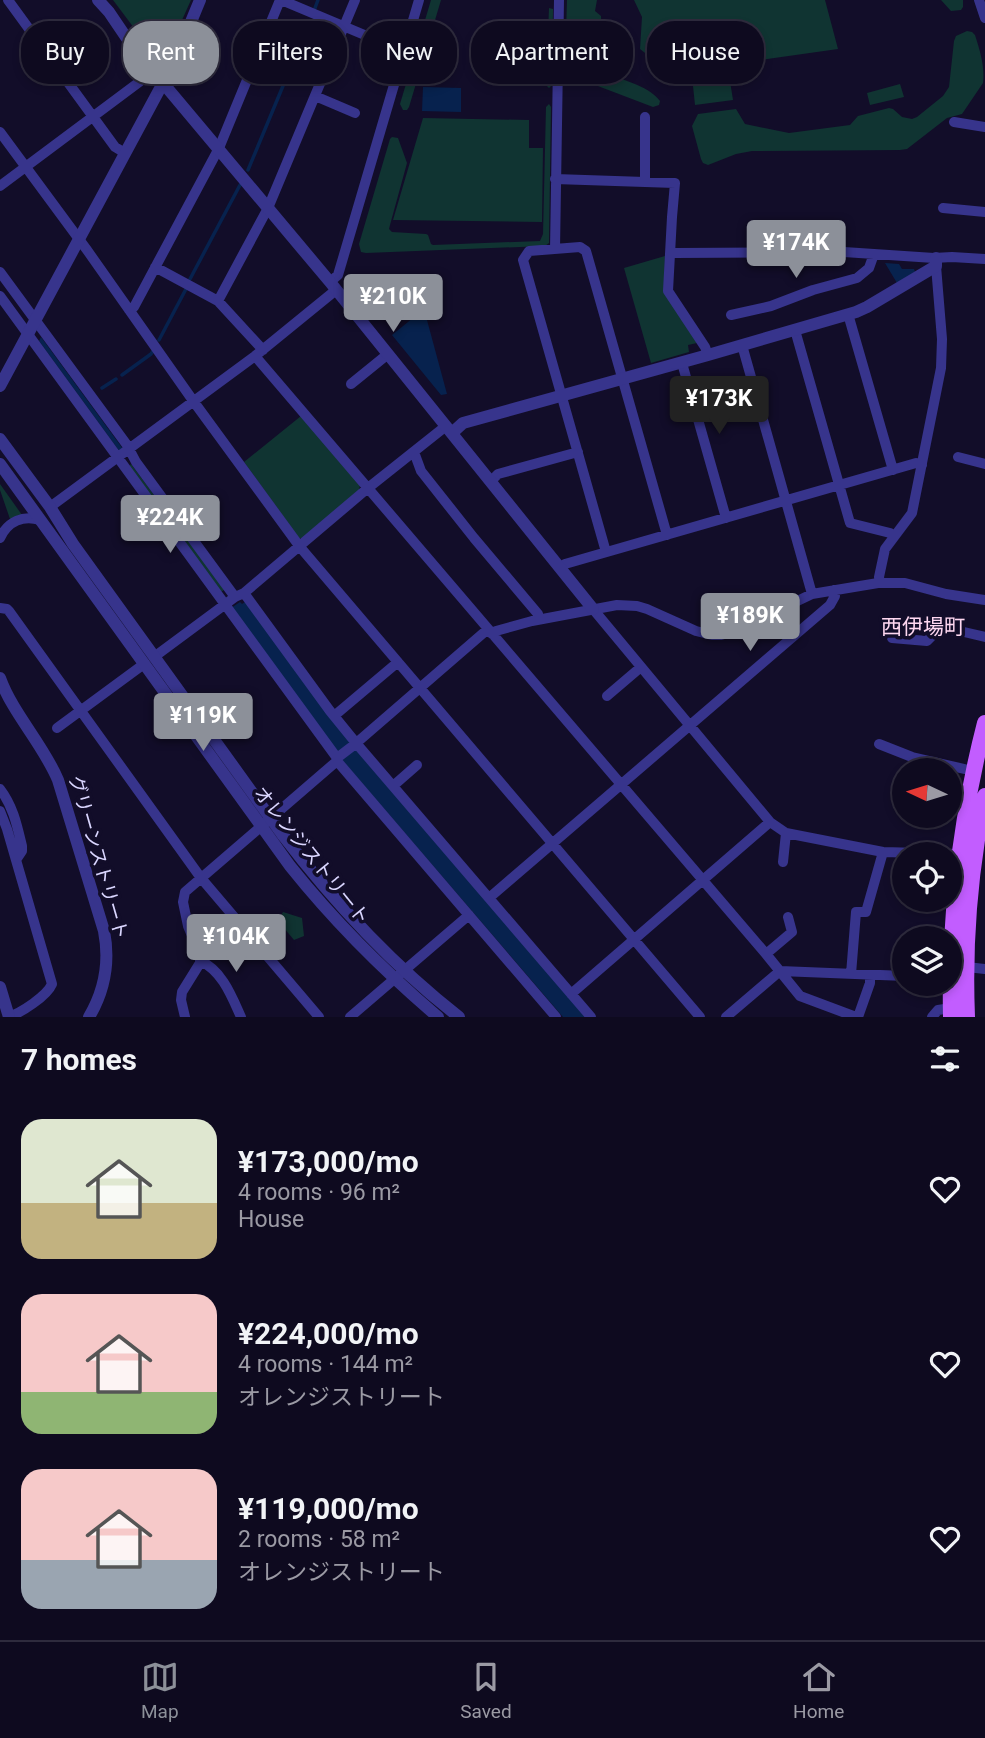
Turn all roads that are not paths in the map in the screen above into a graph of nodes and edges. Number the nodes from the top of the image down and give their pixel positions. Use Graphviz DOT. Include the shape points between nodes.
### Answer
graph roads {
  1 [pos="8,0"];
  2 [pos="98,0"];
  3 [pos="200,0"];
  4 [pos="281,0"];
  5 [pos="355,0"];
  6 [pos="419,0"];
  7 [pos="559,0"];
  8 [pos="979,0"];
  9 [pos="985,16"];
  10 [pos="191,21"];
  11 [pos="332,21"];
  12 [pos="346,21"];
  13 [pos="123,33"];
  14 [pos="137,84"];
  15 [pos="162,84"];
  16 [pos="166,84"];
  17 [pos="320,84"];
  18 [pos="315,96"];
  19 [pos="355,113"];
  20 [pos="93,117"];
  21 [pos="645,117"];
  22 [pos="954,122"];
  23 [pos="985,127"];
  24 [pos="0,132"];
  25 [pos="219,148"];
  26 [pos="125,153"];
  27 [pos="25,167"];
  28 [pos="555,179"];
  29 [pos="645,182"];
  30 [pos="0,186"];
  31 [pos="268,208"];
  32 [pos="943,208"];
  33 [pos="985,212"];
  34 [pos="79,239"];
  35 [pos="555,249"];
  36 [pos="675,253"];
  37 [pos="874,254"];
  38 [pos="985,259"];
  39 [pos="936,262"];
  40 [pos="155,267"];
  41 [pos="0,272"];
  42 [pos="333,286"];
  43 [pos="0,296"];
  44 [pos="218,301"];
  45 [pos="129,310"];
  46 [pos="848,314"];
  47 [pos="730,315"];
  48 [pos="35,320"];
  49 [pos="795,330"];
  50 [pos="28,334"];
  51 [pos="742,345"];
  52 [pos="259,353"];
  53 [pos="388,354"];
  54 [pos="708,355"];
  55 [pos="682,363"];
  56 [pos="622,379"];
  57 [pos="351,384"];
  58 [pos="0,386"];
  59 [pos="562,396"];
  60 [pos="194,402"];
  61 [pos="449,429"];
  62 [pos="0,439"];
  63 [pos="129,449"];
  64 [pos="414,452"];
  65 [pos="578,452"];
  66 [pos="118,457"];
  67 [pos="958,457"];
  68 [pos="0,464"];
  69 [pos="985,464"];
  70 [pos="922,465"];
  71 [pos="893,470"];
  72 [pos="491,481"];
  73 [pos="839,486"];
  74 [pos="368,488"];
  75 [pos="786,501"];
  76 [pos="50,508"];
  77 [pos="726,518"];
  78 [pos="40,520"];
  79 [pos="667,535"];
  80 [pos="894,536"];
  81 [pos="0,538"];
  82 [pos="300,548"];
  83 [pos="606,552"];
  84 [pos="560,568"];
  85 [pos="880,583"];
  86 [pos="834,590"];
  87 [pos="812,594"];
  88 [pos="235,598"];
  89 [pos="985,600"];
  90 [pos="0,608"];
  91 [pos="593,609"];
  92 [pos="539,619"];
  93 [pos="490,631"];
  94 [pos="985,637"];
  95 [pos="892,638"];
  96 [pos="149,660"];
  97 [pos="398,662"];
  98 [pos="641,667"];
  99 [pos="0,678"];
  100 [pos="419,688"];
  101 [pos="607,696"];
  102 [pos="80,710"];
  103 [pos="334,716"];
  104 [pos="985,723"];
  105 [pos="690,725"];
  106 [pos="57,728"];
  107 [pos="355,744"];
  108 [pos="879,744"];
  109 [pos="337,758"];
  110 [pos="417,765"];
  111 [pos="974,771"];
  112 [pos="621,785"];
  113 [pos="393,786"];
  114 [pos="0,789"];
  115 [pos="985,796"];
  116 [pos="0,811"];
  117 [pos="265,822"];
  118 [pos="771,822"];
  119 [pos="786,833"];
  120 [pos="552,844"];
  121 [pos="883,852"];
  122 [pos="16,860"];
  123 [pos="783,862"];
  124 [pos="969,864"];
  125 [pos="201,877"];
  126 [pos="703,880"];
  127 [pos="489,898"];
  128 [pos="469,915"];
  129 [pos="788,917"];
  130 [pos="634,939"];
  131 [pos="766,954"];
  132 [pos="962,955"];
  133 [pos="201,961"];
  134 [pos="985,969"];
  135 [pos="780,971"];
  136 [pos="399,974"];
  137 [pos="851,974"];
  138 [pos="962,974"];
  139 [pos="870,975"];
  140 [pos="892,976"];
  141 [pos="0,987"];
  142 [pos="571,994"];
  143 [pos="958,996"];
  144 [pos="958,1015"];
  145 [pos="8,1017"];
  146 [pos="89,1017"];
  147 [pos="185,1017"];
  148 [pos="241,1017"];
  149 [pos="319,1017"];
  150 [pos="349,1017"];
  151 [pos="438,1017"];
  152 [pos="459,1017"];
  153 [pos="556,1017"];
  154 [pos="591,1017"];
  155 [pos="700,1017"];
  156 [pos="726,1017"];
  157 [pos="857,1017"];
  158 [pos="932,1017"];
  1 -- 20 [label="street"];
  2 -- 13 [label="street"];
  3 -- 10 [label="street"];
  4 -- 11 [label="street"];
  4 -- 25 [label="street"];
  5 -- 12 [label="street"];
  6 -- 42 [label="street"];
  7 -- 28 [label="street"];
  8 -- 9 [label="street"];
  14 -- 20 [label="street"];
  15 -- 26 [label="street"];
  16 -- 25 [label="street"];
  17 -- 18 [label="street"];
  18 -- 19 [label="street"];
  18 -- 31 [label="street"];
  20 -- 26 [label="street"];
  20 -- 27 [label="street"];
  21 -- 29 [label="street"];
  22 -- 23 [label="street"];
  24 -- 27 [label="street"];
  25 -- 31 [label="street"];
  25 -- 40 [label="street"];
  26 -- 34 [label="street"];
  27 -- 30 [label="street"];
  27 -- 34 [label="street"];
  28 -- 29 [label="street"];
  28 -- 35 [label="street"];
  29 -- 54 [label="street" via="675,183 668,291"];
  31 -- 42 [label="street"];
  31 -- 44 [label="street"];
  32 -- 33 [label="street"];
  34 -- 45 [label="street"];
  34 -- 48 [label="street"];
  35 -- 56 [label="street" via="580,247 586,251"];
  35 -- 59 [label="street" via="529,251 523,260"];
  36 -- 37 [label="street"];
  37 -- 39 [label="street"];
  37 -- 47 [label="street" via="869,268 858,278"];
  38 -- 39 [label="street" via="952,257"];
  39 -- 46 [label="street" via="867,307"];
  39 -- 70 [label="street" via="942,353"];
  40 -- 44 [label="street"];
  40 -- 45 [label="street"];
  41 -- 48 [label="street"];
  42 -- 52 [label="street"];
  42 -- 53 [label="street"];
  43 -- 50 [label="street"];
  44 -- 52 [label="street"];
  45 -- 60 [label="street"];
  46 -- 49 [label="street"];
  46 -- 71 [label="street"];
  48 -- 50 [label="street"];
  48 -- 63 [label="street"];
  49 -- 51 [label="street"];
  49 -- 73 [label="street"];
  50 -- 58 [label="street"];
  50 -- 66 [label="street"];
  51 -- 54 [label="street"];
  51 -- 75 [label="street"];
  52 -- 60 [label="street"];
  52 -- 74 [label="street"];
  53 -- 57 [label="street"];
  53 -- 61 [label="street"];
  54 -- 55 [label="street"];
  55 -- 56 [label="street"];
  55 -- 77 [label="street"];
  56 -- 59 [label="street"];
  56 -- 79 [label="street"];
  59 -- 61 [label="street"];
  59 -- 65 [label="street"];
  60 -- 63 [label="street"];
  60 -- 82 [label="street"];
  61 -- 64 [label="street"];
  61 -- 72 [label="street"];
  62 -- 76 [label="street, オレンジストリート"];
  63 -- 66 [label="street"];
  63 -- 88 [label="street"];
  64 -- 74 [label="street"];
  64 -- 92 [label="street" via="421,471"];
  65 -- 72 [label="street" via="498,474"];
  65 -- 83 [label="street"];
  66 -- 76 [label="street"];
  66 -- 88 [label="street"];
  67 -- 69 [label="street"];
  68 -- 78 [label="street, オレンジストリート"];
  70 -- 71 [label="street"];
  70 -- 80 [label="street" via="912,513"];
  71 -- 73 [label="street"];
  72 -- 84 [label="street"];
  73 -- 75 [label="street"];
  73 -- 80 [label="street" via="850,523"];
  74 -- 82 [label="street"];
  74 -- 93 [label="street"];
  75 -- 77 [label="street"];
  75 -- 87 [label="street"];
  76 -- 96 [label="street, オレンジストリート"];
  77 -- 79 [label="street"];
  78 -- 81 [label="street" via="19,519 7,526"];
  78 -- 96 [label="street, オレンジストリート"];
  79 -- 83 [label="street"];
  80 -- 85 [label="street" via="884,549"];
  82 -- 88 [label="street"];
  82 -- 97 [label="street"];
  83 -- 84 [label="street"];
  84 -- 91 [label="street"];
  85 -- 86 [label="street"];
  85 -- 89 [label="street" via="905,583"];
  86 -- 87 [label="street"];
  86 -- 105 [label="street" via="830,605"];
  87 -- 91 [label="street" via="721,635 704,634 637,606"];
  88 -- 96 [label="street"];
  88 -- 103 [label="street"];
  88 -- 109 [label="street" via="230,613"];
  90 -- 102 [label="street" via="9,611"];
  91 -- 92 [label="street"];
  91 -- 98 [label="street"];
  92 -- 93 [label="street"];
  93 -- 100 [label="street"];
  93 -- 112 [label="street"];
  94 -- 95 [label="street" via="932,628 927,641"];
  96 -- 102 [label="street"];
  96 -- 117 [label="street, オレンジストリート"];
  97 -- 100 [label="street"];
  97 -- 103 [label="street"];
  98 -- 101 [label="street"];
  98 -- 105 [label="street"];
  99 -- 146 [label="street, グリーンストリート" via="58,780 104,931 106,971"];
  100 -- 107 [label="street"];
  100 -- 120 [label="street"];
  102 -- 106 [label="street"];
  102 -- 125 [label="street"];
  103 -- 107 [label="street"];
  104 -- 111 [label="main road"];
  105 -- 112 [label="street"];
  105 -- 118 [label="street"];
  107 -- 109 [label="street"];
  107 -- 113 [label="street"];
  108 -- 111 [label="street"];
  109 -- 117 [label="street"];
  109 -- 128 [label="street"];
  110 -- 113 [label="street"];
  111 -- 124 [label="main road"];
  112 -- 120 [label="street"];
  112 -- 126 [label="street"];
  113 -- 127 [label="street"];
  114 -- 122 [label="street" via="14,814 22,846"];
  115 -- 124 [label="main road"];
  116 -- 122 [label="street"];
  117 -- 125 [label="street"];
  117 -- 136 [label="street, オレンジストリート"];
  118 -- 119 [label="street"];
  118 -- 126 [label="street"];
  119 -- 121 [label="street"];
  119 -- 123 [label="street"];
  120 -- 127 [label="street"];
  120 -- 130 [label="street"];
  121 -- 124 [label="street"];
  121 -- 137 [label="street" via="866,912 856,912"];
  122 -- 145 [label="street" via="52,984"];
  124 -- 132 [label="main road" via="970,903"];
  125 -- 133 [label="street" via="183,899"];
  125 -- 149 [label="street"];
  126 -- 130 [label="street"];
  126 -- 131 [label="street"];
  127 -- 142 [label="street"];
  128 -- 136 [label="street"];
  128 -- 153 [label="street"];
  129 -- 131 [label="street" via="792,932"];
  130 -- 142 [label="street"];
  130 -- 155 [label="street"];
  131 -- 135 [label="street"];
  133 -- 147 [label="street" via="182,992"];
  133 -- 148 [label="street" via="214,970"];
  134 -- 138 [label="street"];
  135 -- 137 [label="street"];
  135 -- 156 [label="street"];
  135 -- 157 [label="street" via="800,996"];
  136 -- 150 [label="street"];
  136 -- 151 [label="street, オレンジストリート"];
  136 -- 152 [label="street, オレンジストリート"];
  137 -- 139 [label="street"];
  139 -- 140 [label="street"];
  139 -- 157 [label="street"];
  141 -- 145 [label="street"];
  142 -- 154 [label="street"];
  143 -- 144 [label="main road"];
  144 -- 158 [label="street" via="937,1010"];
}
